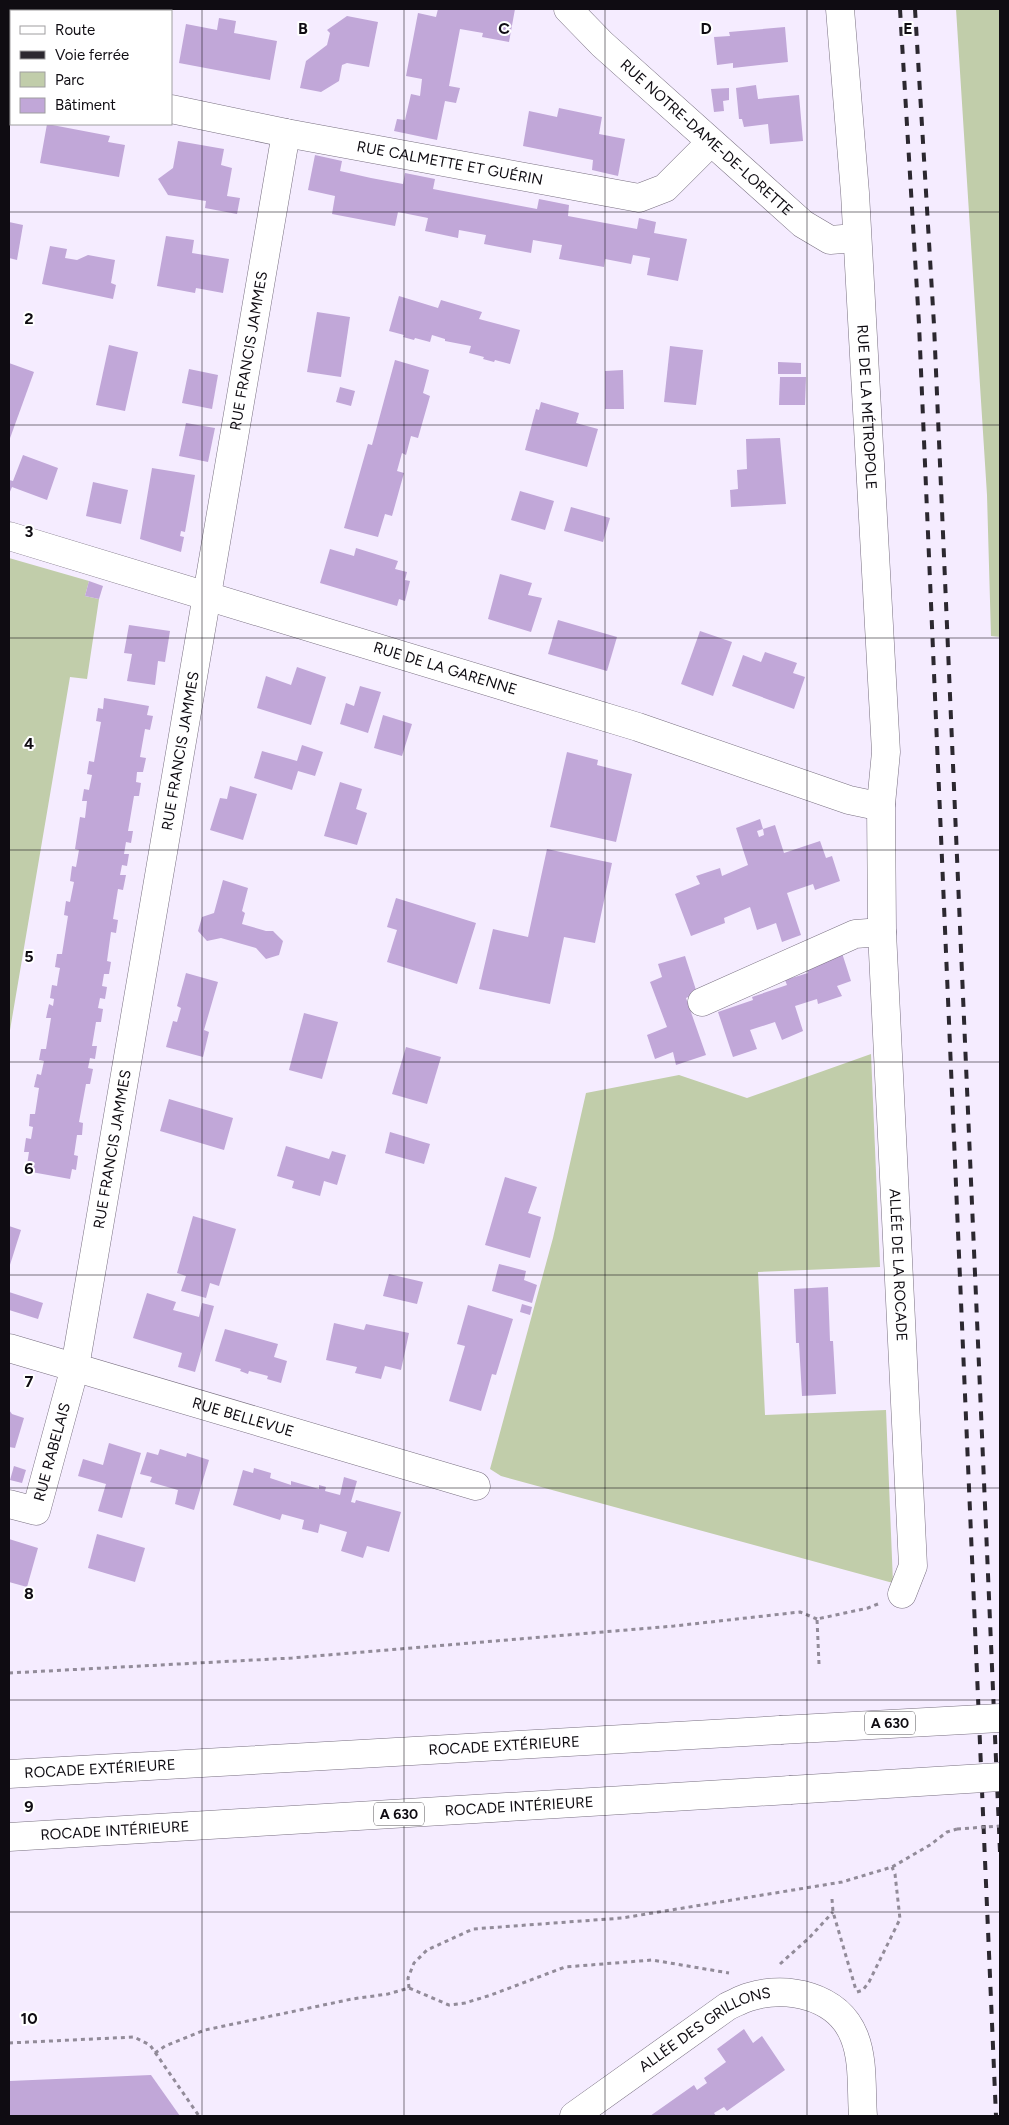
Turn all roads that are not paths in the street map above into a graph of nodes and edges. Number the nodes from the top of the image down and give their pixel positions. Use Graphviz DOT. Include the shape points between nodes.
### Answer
graph roads {
  1 [pos="568,9"];
  2 [pos="840,9"];
  3 [pos="172,109"];
  4 [pos="286,133"];
  5 [pos="710,143"];
  6 [pos="856,238"];
  7 [pos="9,536"];
  8 [pos="207,595"];
  9 [pos="881,804"];
  10 [pos="882,932"];
  11 [pos="702,1002"];
  12 [pos="9,1348"];
  13 [pos="75,1367"];
  14 [pos="476,1486"];
  15 [pos="9,1504"];
  16 [pos="902,1594"];
  17 [pos="1000,1718"];
  18 [pos="9,1774"];
  19 [pos="1000,1777"];
  20 [pos="9,1837"];
  21 [pos="574,2116"];
  22 [pos="863,2116"];
  1 -- 5 [label="main road, RUE NOTRE-DAME-DE-LORETTE"];
  2 -- 6 [label="main road, RUE DE LA MÉTROPOLE"];
  3 -- 4 [label="main road, RUE CALMETTE ET GUÉRIN"];
  4 -- 5 [label="main road, RUE CALMETTE ET GUÉRIN" via="639,198 665,188"];
  4 -- 8 [label="main road, RUE FRANCIS JAMMES"];
  5 -- 6 [label="main road, RUE NOTRE-DAME-DE-LORETTE" via="803,224 830,240"];
  6 -- 9 [label="main road, RUE DE LA MÉTROPOLE" via="886,752"];
  7 -- 8 [label="main road, RUE DE LA GARENNE"];
  8 -- 9 [label="main road, RUE DE LA GARENNE" via="638,726 849,800"];
  8 -- 13 [label="main road, RUE FRANCIS JAMMES"];
  9 -- 10 [label="main road, ALLÉE DE LA ROCADE"];
  10 -- 11 [label="main road" via="854,934"];
  10 -- 16 [label="main road, ALLÉE DE LA ROCADE" via="913,1566"];
  12 -- 13 [label="main road, RUE BELLEVUE"];
  13 -- 14 [label="main road, RUE BELLEVUE"];
  13 -- 15 [label="main road, RUE RABELAIS" via="36,1511"];
  17 -- 18 [label="main road, ROCADE EXTÉRIEURE / A 630, bridge"];
  19 -- 20 [label="main road, ROCADE INTÉRIEURE / A 630, bridge"];
  21 -- 22 [label="main road, ALLÉE DES GRILLONS" via="728,2006 749,1997 788,1993 810,1996 832,2007 844,2018 859,2052"];
}
